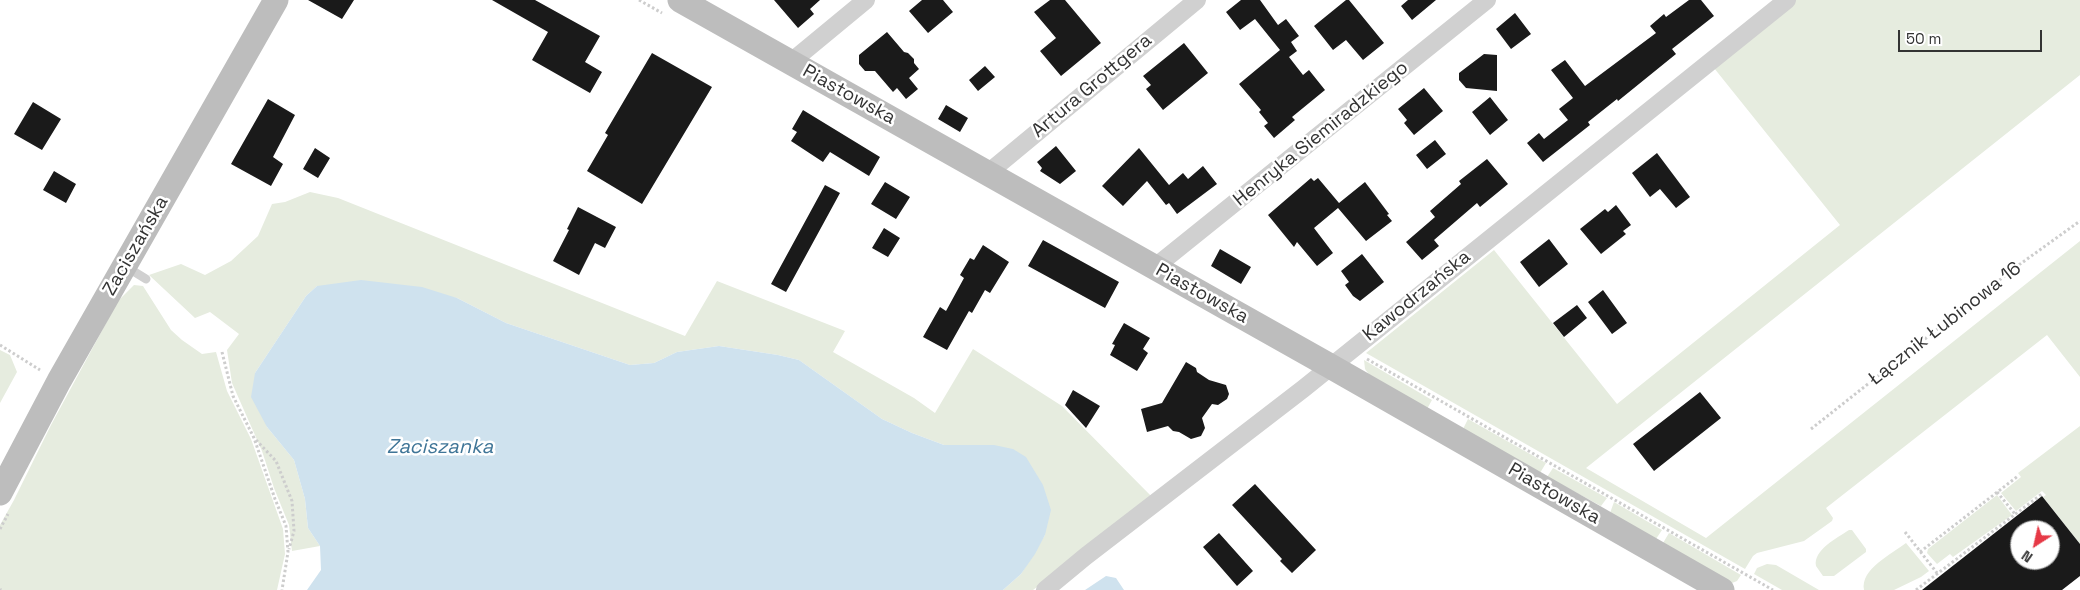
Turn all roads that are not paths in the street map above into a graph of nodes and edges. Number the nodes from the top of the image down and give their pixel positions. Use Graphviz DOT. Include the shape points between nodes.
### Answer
graph roads {
  1 [pos="276,0"];
  2 [pos="680,0"];
  3 [pos="866,0"];
  4 [pos="1197,0"];
  5 [pos="1487,0"];
  6 [pos="1787,0"];
  7 [pos="791,62"];
  8 [pos="988,173"];
  9 [pos="124,266"];
  10 [pos="1155,267"];
  11 [pos="146,279"];
  12 [pos="1330,366"];
  13 [pos="0,493"];
  14 [pos="1045,590"];
  15 [pos="1722,590"];
  1 -- 9 [label="street, Zaciszańska"];
  2 -- 7 [label="street, Piastowska"];
  3 -- 7 [label="street"];
  4 -- 8 [label="street, Artura Grottgera"];
  5 -- 10 [label="street, Henryka Siemiradzkiego"];
  6 -- 12 [label="street, Kawodrzańska"];
  7 -- 8 [label="street, Piastowska"];
  8 -- 10 [label="street, Piastowska"];
  9 -- 11 [label="lane"];
  9 -- 13 [label="street, Zaciszańska"];
  10 -- 12 [label="street, Piastowska"];
  12 -- 14 [label="street, Kawodrzańska"];
  12 -- 15 [label="street, Piastowska"];
}
